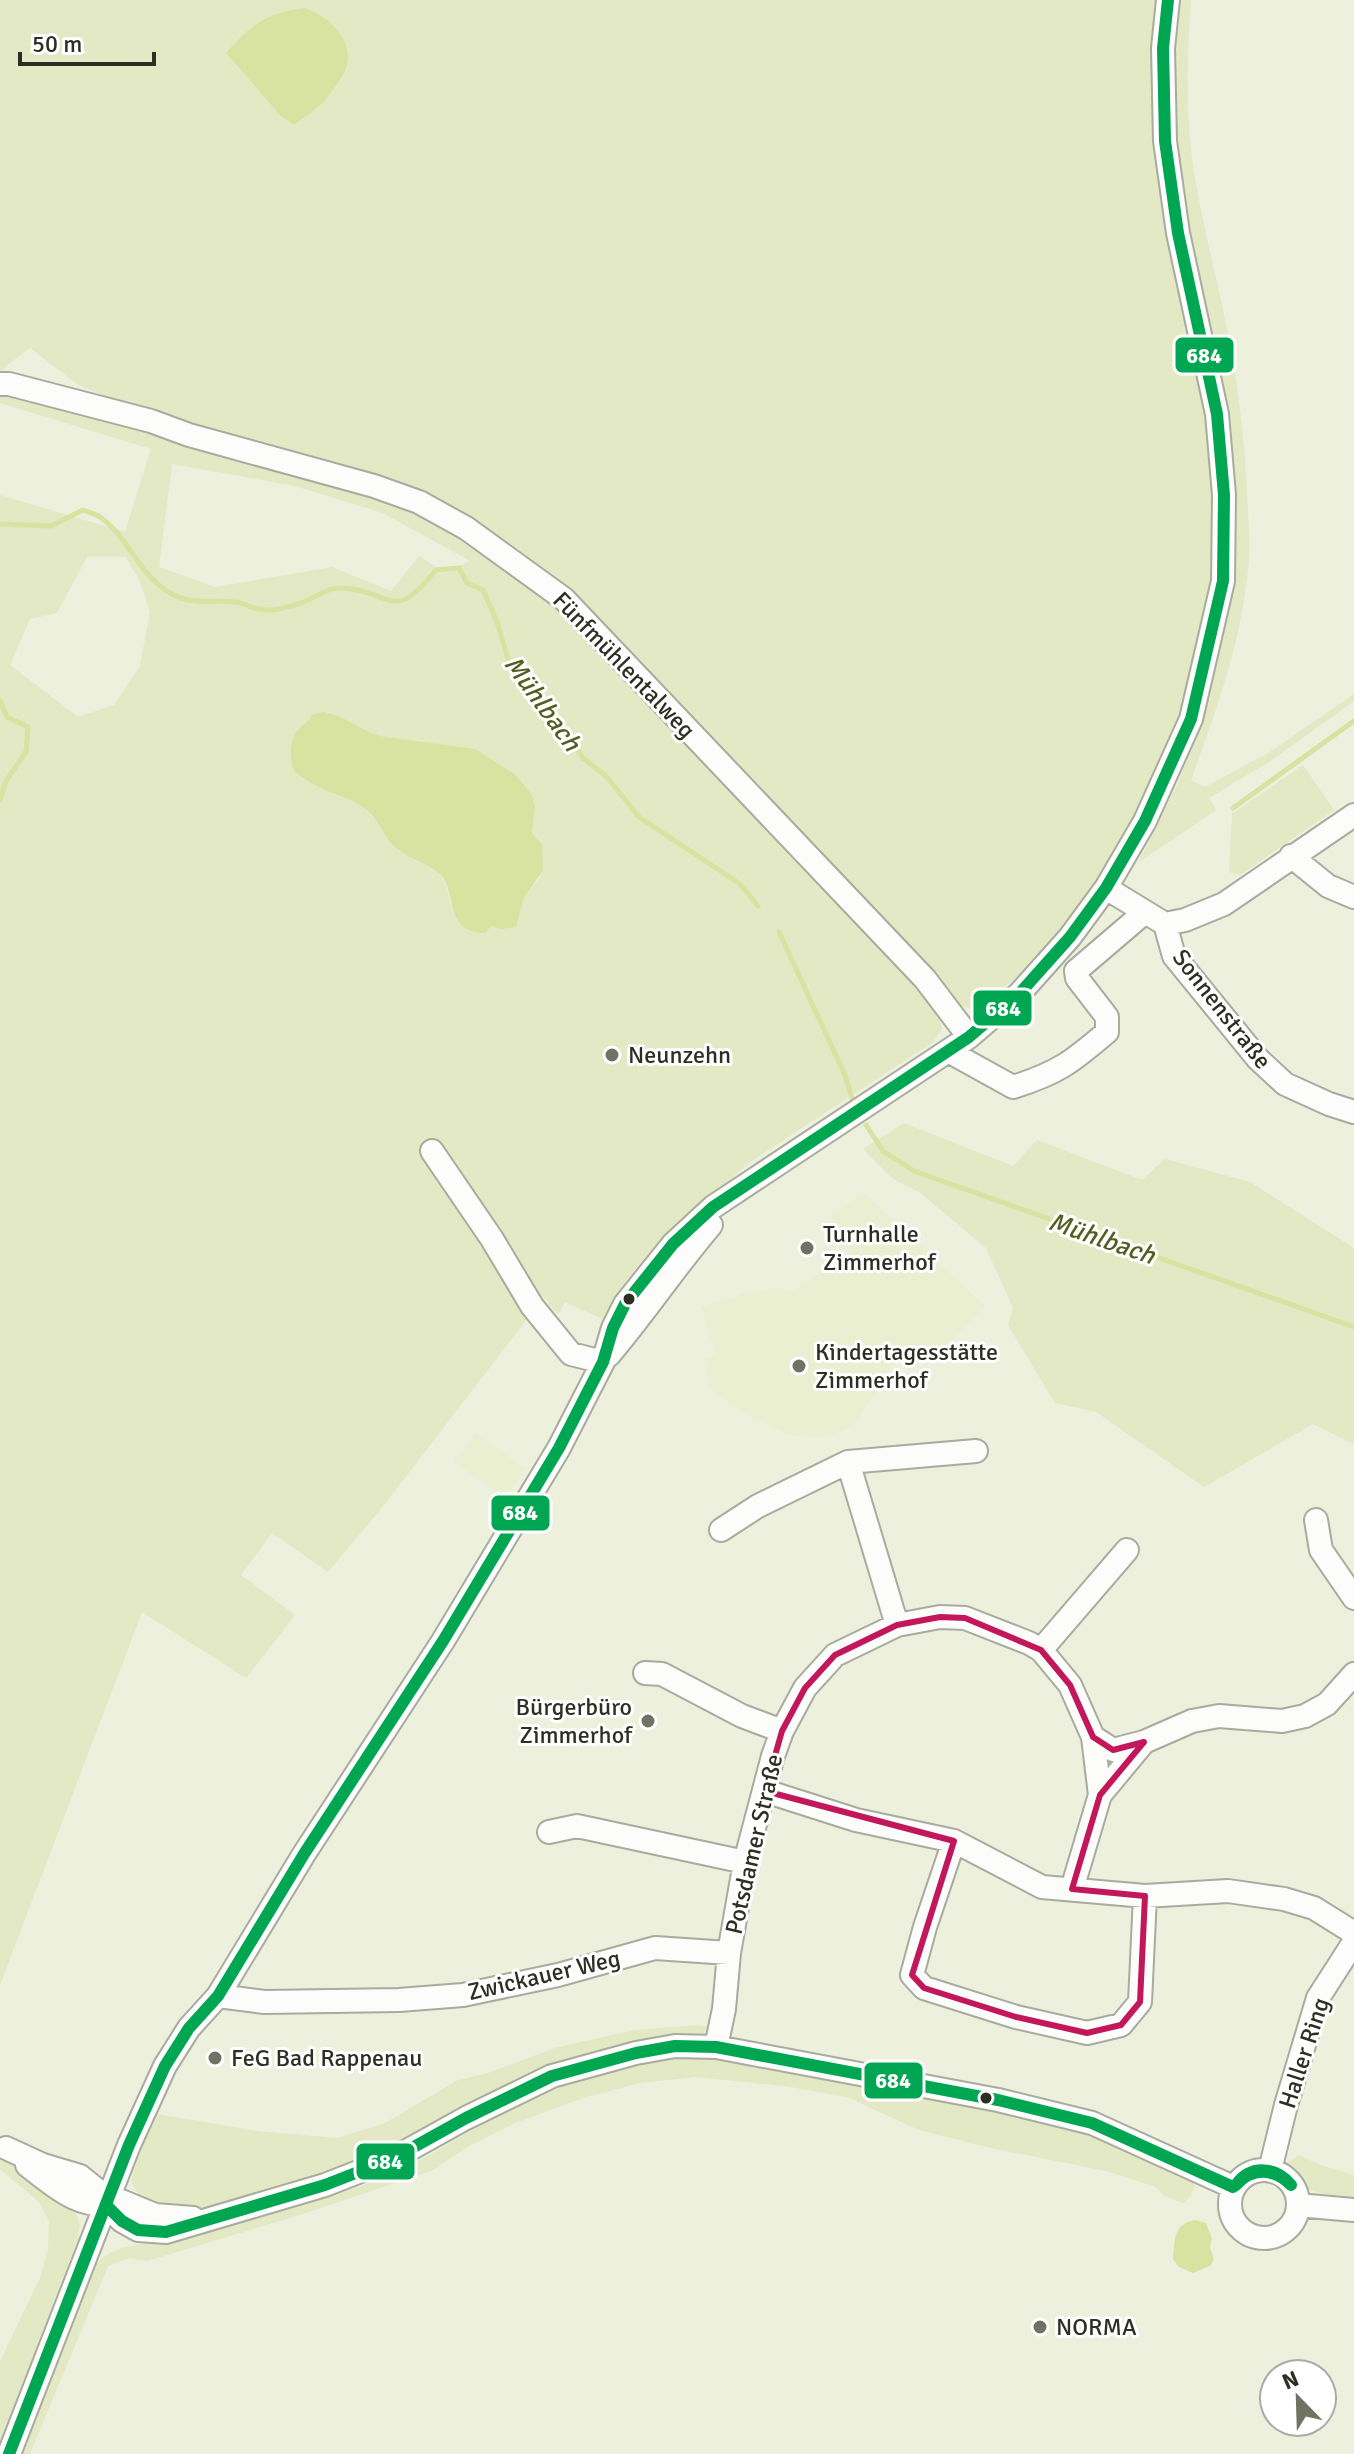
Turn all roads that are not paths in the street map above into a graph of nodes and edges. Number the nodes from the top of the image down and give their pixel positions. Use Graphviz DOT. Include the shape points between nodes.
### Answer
graph roads {
  1 [pos="1168,0"];
  2 [pos="0,384"];
  3 [pos="1354,815"];
  4 [pos="1291,856"];
  5 [pos="1106,888"];
  6 [pos="1354,897"];
  7 [pos="1145,912"];
  8 [pos="1165,924"];
  9 [pos="969,1037"];
  10 [pos="948,1051"];
  11 [pos="1354,1112"];
  12 [pos="432,1151"];
  13 [pos="603,1362"];
  14 [pos="976,1451"];
  15 [pos="848,1462"];
  16 [pos="1316,1520"];
  17 [pos="721,1530"];
  18 [pos="1127,1550"];
  19 [pos="1354,1598"];
  20 [pos="897,1625"];
  21 [pos="1041,1650"];
  22 [pos="645,1673"];
  23 [pos="1354,1674"];
  24 [pos="782,1731"];
  25 [pos="1093,1737"];
  26 [pos="1144,1742"];
  27 [pos="765,1791"];
  28 [pos="1100,1795"];
  29 [pos="549,1832"];
  30 [pos="954,1841"];
  31 [pos="745,1862"];
  32 [pos="1072,1889"];
  33 [pos="1145,1896"];
  34 [pos="1354,1933"];
  35 [pos="1354,1942"];
  36 [pos="729,1953"];
  37 [pos="218,1996"];
  38 [pos="716,2047"];
  39 [pos="3,2146"];
  40 [pos="1270,2170"];
  41 [pos="1233,2187"];
  42 [pos="1298,2205"];
  43 [pos="107,2206"];
  44 [pos="1354,2210"];
  45 [pos="9,2454"];
  1 -- 5 [label="street" via="1165,141 1178,233 1217,414 1224,495 1223,581 1191,719 1145,821"];
  2 -- 9 [label="street, Fünfmühlentalweg" via="74,400 374,486 419,502 466,528 564,599 925,979"];
  3 -- 4 [label="street"];
  4 -- 6 [label="street" via="1328,886"];
  4 -- 8 [label="street" via="1224,904"];
  5 -- 7 [label="street, Sonnenstraße"];
  5 -- 9 [label="street" via="1020,993"];
  7 -- 8 [label="street, Sonnenstraße"];
  7 -- 10 [label="street" via="1076,971 1107,1017 1107,1032 1066,1067 1013,1087"];
  8 -- 11 [label="street, Sonnenstraße" via="1174,956 1258,1059 1285,1084"];
  9 -- 10 [label="street"];
  10 -- 13 [label="street" via="713,1207 673,1244 625,1304"];
  12 -- 13 [label="street" via="532,1306 571,1354"];
  13 -- 37 [label="street" via="559,1448 450,1630"];
  14 -- 15 [label="street"];
  15 -- 17 [label="street"];
  15 -- 20 [label="street"];
  16 -- 19 [label="street" via="1321,1550"];
  18 -- 21 [label="street"];
  20 -- 21 [label="street, Potsdamer Straße" via="965,1618"];
  20 -- 24 [label="street, Potsdamer Straße" via="835,1655 805,1688"];
  21 -- 25 [label="street, Potsdamer Straße" via="1070,1685"];
  22 -- 24 [label="street" via="662,1674"];
  23 -- 26 [label="street" via="1327,1704 1305,1716 1282,1721 1219,1716 1192,1721"];
  24 -- 27 [label="street, Potsdamer Straße"];
  25 -- 26 [label="street" via="1113,1750"];
  25 -- 28 [label="street, Potsdamer Straße"];
  26 -- 28 [label="street"];
  27 -- 30 [label="street" via="856,1820"];
  27 -- 31 [label="street, Potsdamer Straße"];
  28 -- 32 [label="street"];
  29 -- 31 [label="street" via="577,1826"];
  30 -- 32 [label="street" via="1042,1887"];
  30 -- 33 [label="street" via="912,1975 924,1988 1016,2017 1087,2033 1121,2025 1140,2002"];
  31 -- 36 [label="street, Potsdamer Straße"];
  32 -- 33 [label="street"];
  33 -- 34 [label="street" via="1228,1891 1284,1899 1314,1908"];
  35 -- 40 [label="street, Haller Ring" via="1318,1998"];
  36 -- 37 [label="street, Zwickauer Weg" via="655,1948 463,1995 264,2002"];
  36 -- 38 [label="street, Potsdamer Straße"];
  37 -- 43 [label="street" via="165,2066"];
  38 -- 41 [label="street" via="1092,2123"];
  38 -- 43 [label="street" via="675,2046 552,2076 394,2158 325,2185 166,2232 138,2230"];
  39 -- 43 [label="street" via="80,2176"];
  40 -- 41 [label="street" via="1249,2173"];
  40 -- 42 [label="street" via="1291,2182"];
  41 -- 42 [label="street" via="1233,2220 1259,2239 1286,2231"];
  42 -- 44 [label="street"];
  43 -- 45 [label="street"];
}
